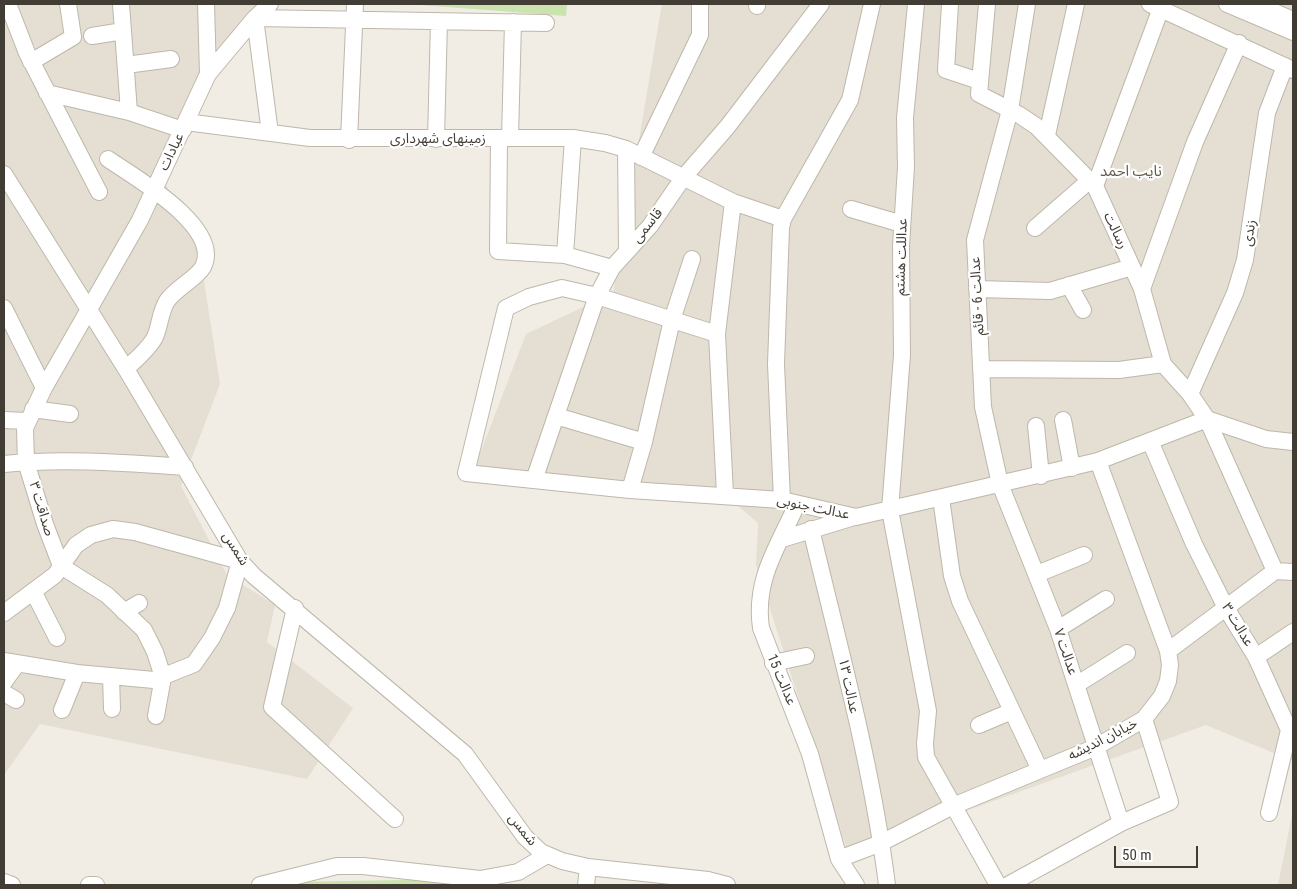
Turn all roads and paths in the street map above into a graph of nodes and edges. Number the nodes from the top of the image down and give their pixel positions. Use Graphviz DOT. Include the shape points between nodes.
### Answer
graph roads {
  1 [pos="8,4"];
  2 [pos="68,4"];
  3 [pos="121,4"];
  4 [pos="206,4"];
  5 [pos="270,4"];
  6 [pos="700,4"];
  7 [pos="821,4"];
  8 [pos="872,4"];
  9 [pos="916,4"];
  10 [pos="950,4"];
  11 [pos="987,4"];
  12 [pos="1027,4"];
  13 [pos="1076,4"];
  14 [pos="1227,4"];
  15 [pos="1256,4"];
  16 [pos="1155,6"];
  17 [pos="354,12"];
  18 [pos="255,18"];
  19 [pos="1293,20"];
  20 [pos="439,21"];
  21 [pos="513,22"];
  22 [pos="546,23"];
  23 [pos="123,31"];
  24 [pos="1293,32"];
  25 [pos="92,36"];
  26 [pos="1238,43"];
  27 [pos="171,59"];
  28 [pos="31,62"];
  29 [pos="126,66"];
  30 [pos="1289,68"];
  31 [pos="208,74"];
  32 [pos="979,81"];
  33 [pos="47,93"];
  34 [pos="1010,110"];
  35 [pos="129,112"];
  36 [pos="185,126"];
  37 [pos="270,133"];
  38 [pos="1047,136"];
  39 [pos="504,138"];
  40 [pos="573,138"];
  41 [pos="436,139"];
  42 [pos="349,140"];
  43 [pos="626,149"];
  44 [pos="641,157"];
  45 [pos="108,159"];
  46 [pos="683,178"];
  47 [pos="5,180"];
  48 [pos="1093,183"];
  49 [pos="154,190"];
  50 [pos="99,192"];
  51 [pos="733,202"];
  52 [pos="851,210"];
  53 [pos="783,219"];
  54 [pos="902,224"];
  55 [pos="1035,228"];
  56 [pos="627,251"];
  57 [pos="565,255"];
  58 [pos="692,259"];
  59 [pos="1132,267"];
  60 [pos="612,268"];
  61 [pos="1069,285"];
  62 [pos="978,289"];
  63 [pos="1142,289"];
  64 [pos="597,296"];
  65 [pos="4,308"];
  66 [pos="1083,310"];
  67 [pos="90,311"];
  68 [pos="672,320"];
  69 [pos="717,334"];
  70 [pos="1163,364"];
  71 [pos="126,369"];
  72 [pos="981,369"];
  73 [pos="44,388"];
  74 [pos="1190,394"];
  75 [pos="70,414"];
  76 [pos="30,415"];
  77 [pos="556,416"];
  78 [pos="1207,419"];
  79 [pos="4,420"];
  80 [pos="1063,420"];
  81 [pos="1036,426"];
  82 [pos="1150,441"];
  83 [pos="644,442"];
  84 [pos="1293,442"];
  85 [pos="1098,461"];
  86 [pos="26,462"];
  87 [pos="4,464"];
  88 [pos="185,467"];
  89 [pos="1072,468"];
  90 [pos="1041,476"];
  91 [pos="534,480"];
  92 [pos="1000,484"];
  93 [pos="630,490"];
  94 [pos="725,495"];
  95 [pos="941,498"];
  96 [pos="790,502"];
  97 [pos="890,510"];
  98 [pos="856,517"];
  99 [pos="811,529"];
  100 [pos="782,539"];
  101 [pos="1084,555"];
  102 [pos="240,561"];
  103 [pos="61,566"];
  104 [pos="1275,571"];
  105 [pos="1293,572"];
  106 [pos="1037,574"];
  107 [pos="33,591"];
  108 [pos="1106,599"];
  109 [pos="139,603"];
  110 [pos="295,608"];
  111 [pos="1226,608"];
  112 [pos="124,612"];
  113 [pos="4,614"];
  114 [pos="1058,629"];
  115 [pos="1293,632"];
  116 [pos="56,638"];
  117 [pos="1168,651"];
  118 [pos="1127,653"];
  119 [pos="806,656"];
  120 [pos="1256,657"];
  121 [pos="10,662"];
  122 [pos="774,663"];
  123 [pos="76,673"];
  124 [pos="111,676"];
  125 [pos="163,677"];
  126 [pos="4,682"];
  127 [pos="1076,685"];
  128 [pos="112,709"];
  129 [pos="62,710"];
  130 [pos="1012,711"];
  131 [pos="156,716"];
  132 [pos="1144,719"];
  133 [pos="979,725"];
  134 [pos="1291,728"];
  135 [pos="1096,747"];
  136 [pos="1040,770"];
  137 [pos="953,806"];
  138 [pos="1269,813"];
  139 [pos="395,819"];
  140 [pos="1121,823"];
  141 [pos="882,843"];
  142 [pos="547,855"];
  143 [pos="839,859"];
  144 [pos="588,867"];
  145 [pos="4,882"];
  146 [pos="12,885"];
  147 [pos="89,885"];
  148 [pos="96,885"];
  149 [pos="260,885"];
  150 [pos="586,885"];
  151 [pos="727,885"];
  152 [pos="856,885"];
  153 [pos="887,885"];
  154 [pos="998,885"];
  155 [pos="1008,885"];
  1 -- 28 [label="street"];
  2 -- 28 [label="street" via="73,37"];
  3 -- 23 [label="street"];
  4 -- 31 [label="street"];
  5 -- 18 [label="street, عبادات"];
  6 -- 44 [label="street" via="700,35"];
  7 -- 46 [label="street, قاسمی" via="728,126"];
  8 -- 53 [label="street" via="850,100"];
  9 -- 54 [label="street, عداللت هشتم" via="905,118"];
  10 -- 32 [label="street" via="946,70"];
  11 -- 32 [label="street"];
  12 -- 34 [label="street, عدالت 6 - قائم"];
  13 -- 38 [label="street"];
  14 -- 24 [label="street"];
  15 -- 19 [label="street"];
  16 -- 26 [label="street"];
  16 -- 48 [label="street"];
  17 -- 18 [label="street"];
  17 -- 20 [label="street"];
  17 -- 42 [label="street"];
  18 -- 31 [label="street, عبادات"];
  18 -- 37 [label="street"];
  20 -- 21 [label="street"];
  20 -- 41 [label="street"];
  21 -- 22 [label="street"];
  21 -- 39 [label="street"];
  23 -- 25 [label="street"];
  23 -- 29 [label="street"];
  26 -- 30 [label="street"];
  26 -- 63 [label="street" via="1195,142"];
  27 -- 29 [label="street"];
  28 -- 33 [label="street"];
  29 -- 35 [label="street"];
  30 -- 74 [label="street, زندی" via="1265,122 1245,260 1235,293"];
  31 -- 36 [label="street, عبادات"];
  32 -- 34 [label="street, رسالت" via="978,94"];
  33 -- 35 [label="street, زمینهای شهرداری"];
  33 -- 50 [label="street"];
  34 -- 38 [label="street, رسالت"];
  34 -- 62 [label="street, عدالت 6 - قائم" via="975,240"];
  35 -- 36 [label="street, زمینهای شهرداری"];
  36 -- 37 [label="street, زمینهای شهرداری"];
  36 -- 49 [label="street, عبادات"];
  37 -- 42 [label="street, زمینهای شهرداری"];
  38 -- 48 [label="street, رسالت"];
  39 -- 40 [label="street, زمینهای شهرداری"];
  39 -- 41 [label="street, زمینهای شهرداری"];
  39 -- 57 [label="street" via="498,251"];
  40 -- 43 [label="street, زمینهای شهرداری"];
  40 -- 57 [label="street"];
  41 -- 42 [label="street, زمینهای شهرداری"];
  43 -- 44 [label="street, زمینهای شهرداری"];
  43 -- 56 [label="street"];
  44 -- 46 [label="street, زمینهای شهرداری"];
  45 -- 49 [label="street"];
  46 -- 51 [label="street, زمینهای شهرداری"];
  46 -- 56 [label="street, قاسمی" via="650,226"];
  47 -- 67 [label="street, شمس"];
  48 -- 55 [label="street"];
  48 -- 59 [label="street, رسالت"];
  49 -- 67 [label="street, عبادات"];
  49 -- 71 [label="street" via="195,226 204,244 206,258 202,268 166,302 154,338"];
  51 -- 53 [label="street, زمینهای شهرداری"];
  51 -- 69 [label="street"];
  52 -- 54 [label="street"];
  53 -- 96 [label="street" via="778,242 776,364"];
  54 -- 97 [label="street, عداللت هشتم" via="902,355"];
  56 -- 60 [label="street, قاسمی"];
  57 -- 60 [label="street"];
  58 -- 68 [label="street"];
  59 -- 61 [label="street"];
  59 -- 63 [label="street, رسالت"];
  60 -- 64 [label="street, قاسمی"];
  61 -- 62 [label="street" via="1050,291"];
  61 -- 66 [label="street"];
  62 -- 72 [label="street, عدالت 6 - قائم"];
  63 -- 70 [label="street, رسالت"];
  64 -- 68 [label="street"];
  64 -- 77 [label="street, قاسمی"];
  64 -- 91 [label="street, عدالت جنوبی" via="562,288 528,297 506,308 466,473"];
  65 -- 73 [label="street"];
  67 -- 71 [label="street, شمس"];
  67 -- 73 [label="street, صداقت ۳"];
  68 -- 69 [label="street"];
  68 -- 83 [label="street"];
  69 -- 94 [label="street"];
  70 -- 72 [label="street" via="1119,370"];
  70 -- 74 [label="street, رسالت"];
  71 -- 88 [label="street, شمس"];
  72 -- 92 [label="street, عدالت 6 - قائم" via="983,408"];
  73 -- 76 [label="street, صداقت ۳"];
  74 -- 78 [label="street, رسالت"];
  75 -- 76 [label="street"];
  76 -- 79 [label="street"];
  76 -- 86 [label="street, صداقت ۳" via="24,436"];
  77 -- 83 [label="street"];
  77 -- 91 [label="street, قاسمی"];
  78 -- 82 [label="street, عدالت جنوبی"];
  78 -- 84 [label="street" via="1254,436"];
  78 -- 104 [label="street, رسالت"];
  80 -- 89 [label="street"];
  81 -- 90 [label="street"];
  82 -- 85 [label="street, عدالت جنوبی"];
  82 -- 111 [label="street, عدالت ۳" via="1194,544"];
  83 -- 93 [label="street"];
  85 -- 89 [label="street, عدالت جنوبی"];
  85 -- 117 [label="street, خیابان اندیشه"];
  86 -- 87 [label="street"];
  86 -- 88 [label="street" via="111,462"];
  86 -- 103 [label="street, صداقت ۳" via="44,524"];
  88 -- 102 [label="street, شمس"];
  89 -- 90 [label="street, عدالت جنوبی"];
  90 -- 92 [label="street, عدالت جنوبی"];
  91 -- 93 [label="street, عدالت جنوبی"];
  92 -- 95 [label="street, عدالت جنوبی"];
  92 -- 106 [label="street, عدالت ۷"];
  93 -- 94 [label="street, عدالت جنوبی"];
  94 -- 96 [label="street, عدالت جنوبی"];
  95 -- 97 [label="street, عدالت جنوبی"];
  95 -- 130 [label="street" via="955,588"];
  96 -- 98 [label="street, عدالت جنوبی"];
  96 -- 100 [label="street, عدالت 15"];
  97 -- 98 [label="street, عدالت جنوبی"];
  97 -- 137 [label="street, عداللت هشتم" via="928,711 924,743 926,757"];
  98 -- 99 [label="street"];
  99 -- 100 [label="street"];
  99 -- 141 [label="street, عدالت ۱۳"];
  100 -- 122 [label="street, عدالت 15" via="766,572 758,608 761,628"];
  101 -- 106 [label="street"];
  102 -- 103 [label="street" via="135,532 112,530 91,535 76,545"];
  102 -- 110 [label="street, شمس"];
  102 -- 125 [label="street" via="227,608 212,638 194,664"];
  103 -- 107 [label="street" via="55,575"];
  103 -- 112 [label="street" via="107,595"];
  104 -- 105 [label="street"];
  104 -- 111 [label="street"];
  106 -- 114 [label="street, عدالت ۷"];
  107 -- 113 [label="street"];
  107 -- 116 [label="street"];
  108 -- 114 [label="street"];
  109 -- 112 [label="street"];
  110 -- 139 [label="street" via="272,707"];
  110 -- 142 [label="street, شمس" via="465,754 525,837"];
  111 -- 117 [label="street"];
  111 -- 120 [label="street, عدالت ۳"];
  112 -- 125 [label="street" via="144,630"];
  114 -- 127 [label="street, عدالت ۷"];
  115 -- 120 [label="street"];
  117 -- 132 [label="street, خیابان اندیشه" via="1168,680 1162,696"];
  118 -- 127 [label="street"];
  119 -- 122 [label="street"];
  120 -- 134 [label="street, عدالت ۳"];
  121 -- 123 [label="street"];
  121 -- 126 [label="street"];
  122 -- 143 [label="street, عدالت 15" via="810,754"];
  123 -- 124 [label="street"];
  123 -- 129 [label="street"];
  124 -- 125 [label="street" via="154,680"];
  124 -- 128 [label="street"];
  125 -- 131 [label="street"];
  127 -- 135 [label="street, عدالت ۷"];
  130 -- 133 [label="street"];
  130 -- 136 [label="street"];
  132 -- 135 [label="street, خیابان اندیشه"];
  132 -- 140 [label="street" via="1170,802"];
  134 -- 138 [label="street, عدالت ۳"];
  135 -- 136 [label="street, خیابان اندیشه"];
  135 -- 140 [label="street, عدالت ۷"];
  136 -- 137 [label="street, خیابان اندیشه"];
  137 -- 141 [label="street, خیابان اندیشه"];
  137 -- 154 [label="street, عداللت هشتم"];
  140 -- 155 [label="street"];
  141 -- 143 [label="street, خیابان اندیشه"];
  141 -- 153 [label="street, عدالت ۱۳"];
  142 -- 144 [label="street"];
  142 -- 149 [label="street" via="518,872 480,879 346,866"];
  143 -- 152 [label="street, عدالت 15"];
  144 -- 150 [label="street"];
  144 -- 151 [label="street" via="708,880"];
  145 -- 146 [label="street"];
  147 -- 148 [label="street"];
}
